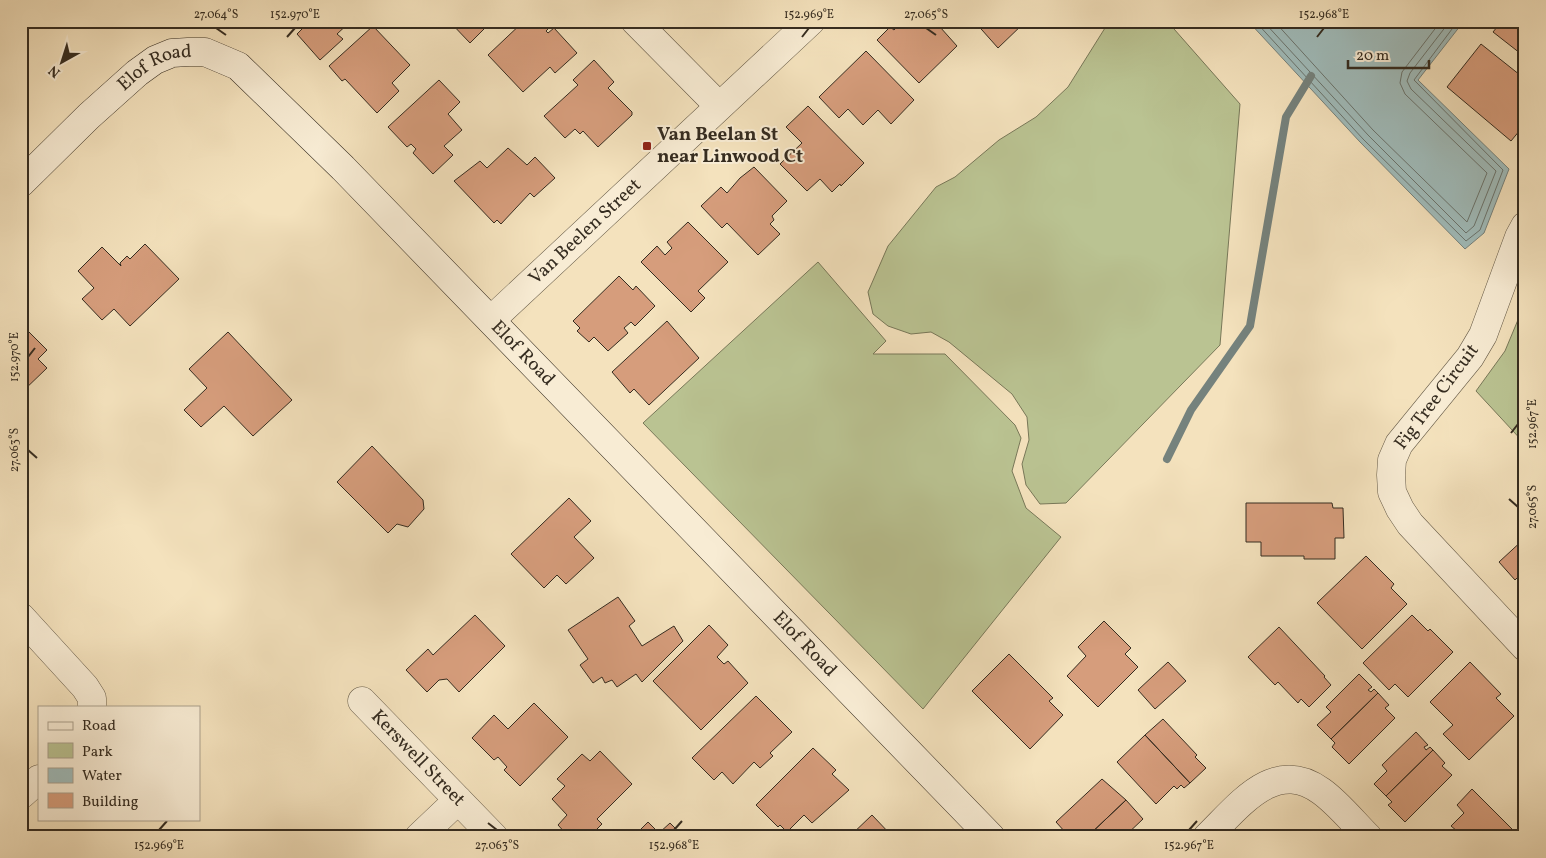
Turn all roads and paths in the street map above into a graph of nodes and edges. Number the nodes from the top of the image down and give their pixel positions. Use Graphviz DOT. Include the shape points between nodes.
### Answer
graph roads {
  1 [pos="636,21"];
  2 [pos="811,21"];
  3 [pos="719,106"];
  4 [pos="21,183"];
  5 [pos="1525,226"];
  6 [pos="491,320"];
  7 [pos="21,617"];
  8 [pos="1525,647"];
  9 [pos="362,702"];
  10 [pos="92,706"];
  11 [pos="38,780"];
  12 [pos="21,796"];
  13 [pos="458,800"];
  14 [pos="420,837"];
  15 [pos="494,837"];
  16 [pos="992,837"];
  17 [pos="1207,837"];
  18 [pos="1368,837"];
  1 -- 3 [label="street"];
  2 -- 3 [label="street, Van Beelen Street"];
  3 -- 6 [label="street, Van Beelen Street"];
  4 -- 6 [label="street, Elof Road" via="89,116 154,60 172,53 206,52 222,57 249,76"];
  5 -- 8 [label="street, Fig Tree Circuit" via="1518,237 1483,335 1470,357 1399,444 1392,460 1391,475 1392,492 1410,524"];
  6 -- 16 [label="street, Elof Road"];
  7 -- 10 [label="street" via="85,687 92,698"];
  9 -- 13 [label="street, Kerswell Street"];
  11 -- 12 [label="street"];
  13 -- 14 [label="street"];
  13 -- 15 [label="street, Kerswell Street"];
  17 -- 18 [label="street" via="1250,795 1269,782 1286,778 1306,781 1323,792"];
}
